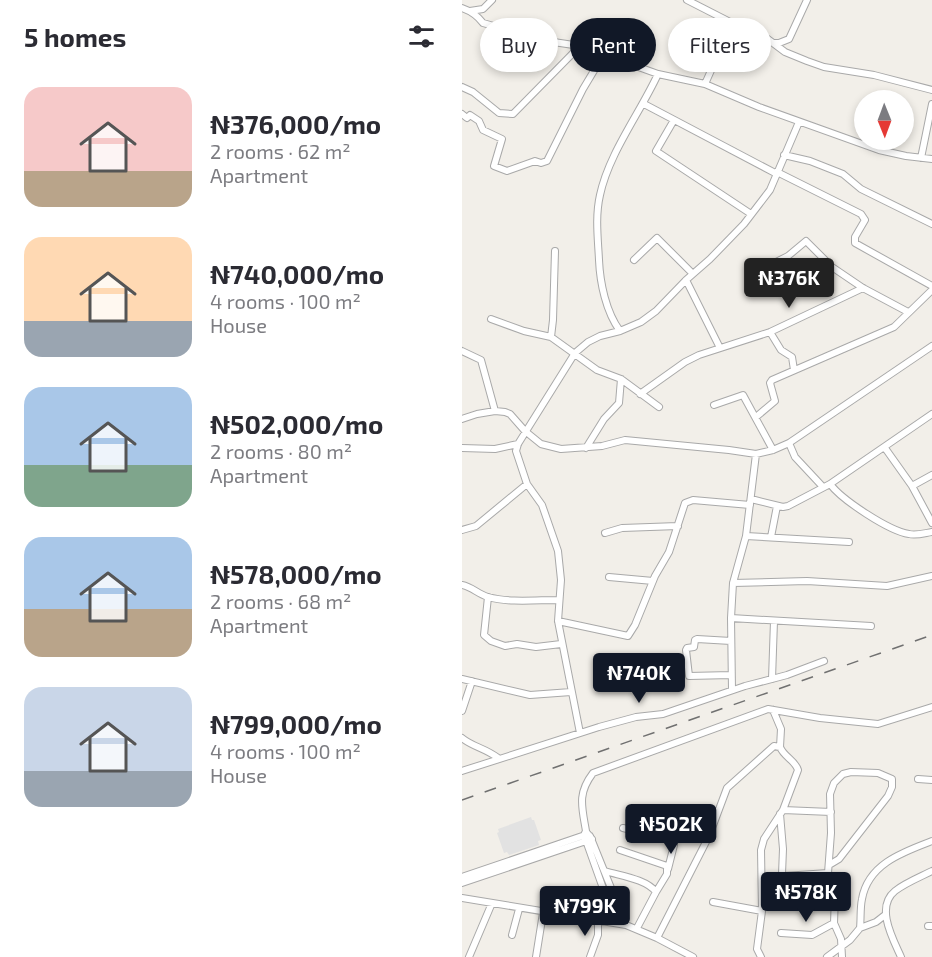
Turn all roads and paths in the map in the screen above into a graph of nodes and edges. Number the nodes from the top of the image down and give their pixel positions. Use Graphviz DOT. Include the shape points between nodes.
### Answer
graph roads {
  1 [pos="492,0"];
  2 [pos="687,0"];
  3 [pos="807,0"];
  4 [pos="462,8"];
  5 [pos="470,11"];
  6 [pos="722,18"];
  7 [pos="789,39"];
  8 [pos="772,43"];
  9 [pos="570,44"];
  10 [pos="785,52"];
  11 [pos="570,56"];
  12 [pos="593,72"];
  13 [pos="653,72"];
  14 [pos="710,72"];
  15 [pos="658,74"];
  16 [pos="705,84"];
  17 [pos="462,87"];
  18 [pos="932,90"];
  19 [pos="644,104"];
  20 [pos="932,104"];
  21 [pos="462,114"];
  22 [pos="674,120"];
  23 [pos="799,122"];
  24 [pos="784,155"];
  25 [pos="921,158"];
  26 [pos="932,159"];
  27 [pos="777,173"];
  28 [pos="751,214"];
  29 [pos="932,224"];
  30 [pos="555,251"];
  31 [pos="634,260"];
  32 [pos="774,263"];
  33 [pos="693,274"];
  34 [pos="686,280"];
  35 [pos="863,288"];
  36 [pos="932,288"];
  37 [pos="908,312"];
  38 [pos="491,319"];
  39 [pos="620,331"];
  40 [pos="770,332"];
  41 [pos="551,337"];
  42 [pos="932,346"];
  43 [pos="720,348"];
  44 [pos="462,351"];
  45 [pos="576,353"];
  46 [pos="794,370"];
  47 [pos="621,379"];
  48 [pos="639,394"];
  49 [pos="714,405"];
  50 [pos="658,407"];
  51 [pos="495,411"];
  52 [pos="932,414"];
  53 [pos="756,417"];
  54 [pos="462,419"];
  55 [pos="525,431"];
  56 [pos="789,443"];
  57 [pos="518,444"];
  58 [pos="462,448"];
  59 [pos="586,448"];
  60 [pos="885,448"];
  61 [pos="773,450"];
  62 [pos="756,454"];
  63 [pos="932,475"];
  64 [pos="527,484"];
  65 [pos="830,484"];
  66 [pos="912,486"];
  67 [pos="823,487"];
  68 [pos="751,502"];
  69 [pos="777,506"];
  70 [pos="932,523"];
  71 [pos="678,526"];
  72 [pos="462,530"];
  73 [pos="605,532"];
  74 [pos="932,532"];
  75 [pos="746,536"];
  76 [pos="771,537"];
  77 [pos="849,542"];
  78 [pos="932,576"];
  79 [pos="609,577"];
  80 [pos="653,581"];
  81 [pos="734,583"];
  82 [pos="462,585"];
  83 [pos="488,597"];
  84 [pos="559,600"];
  85 [pos="731,618"];
  86 [pos="558,621"];
  87 [pos="774,621"];
  88 [pos="871,626"];
  89 [pos="731,641"];
  90 [pos="561,644"];
  91 [pos="824,661"];
  92 [pos="731,675"];
  93 [pos="462,679"];
  94 [pos="772,679"];
  95 [pos="472,681"];
  96 [pos="732,690"];
  97 [pos="571,692"];
  98 [pos="932,706"];
  99 [pos="773,710"];
  100 [pos="462,711"];
  101 [pos="580,734"];
  102 [pos="462,738"];
  103 [pos="780,747"];
  104 [pos="498,758"];
  105 [pos="462,771"];
  106 [pos="918,779"];
  107 [pos="932,780"];
  108 [pos="782,812"];
  109 [pos="831,812"];
  110 [pos="623,828"];
  111 [pos="587,836"];
  112 [pos="932,841"];
  113 [pos="932,847"];
  114 [pos="620,850"];
  115 [pos="829,865"];
  116 [pos="668,869"];
  117 [pos="605,871"];
  118 [pos="932,871"];
  119 [pos="828,873"];
  120 [pos="462,881"];
  121 [pos="656,892"];
  122 [pos="462,898"];
  123 [pos="713,902"];
  124 [pos="492,903"];
  125 [pos="519,909"];
  126 [pos="762,911"];
  127 [pos="543,913"];
  128 [pos="885,915"];
  129 [pos="598,921"];
  130 [pos="615,922"];
  131 [pos="834,924"];
  132 [pos="626,925"];
  133 [pos="637,928"];
  134 [pos="860,928"];
  135 [pos="781,933"];
  136 [pos="512,935"];
  137 [pos="657,938"];
  138 [pos="841,945"];
  139 [pos="469,957"];
  140 [pos="536,957"];
  141 [pos="590,957"];
  142 [pos="693,957"];
  143 [pos="761,957"];
  144 [pos="827,957"];
  145 [pos="842,957"];
  146 [pos="901,957"];
  1 -- 5 [label="street" via="483,9"];
  2 -- 6 [label="street"];
  3 -- 7 [label="street"];
  4 -- 5 [label="street"];
  5 -- 9 [label="street" via="483,23"];
  7 -- 8 [label="street"];
  7 -- 10 [label="street"];
  8 -- 10 [label="street"];
  10 -- 18 [label="street" via="824,67"];
  11 -- 17 [label="street" via="513,114 499,113"];
  12 -- 21 [label="street" via="547,161 541,163 535,161 507,171 494,166 502,139 483,130 470,115 467,118"];
  13 -- 15 [label="street"];
  14 -- 16 [label="street"];
  15 -- 16 [label="street"];
  15 -- 19 [label="street"];
  16 -- 23 [label="street"];
  19 -- 22 [label="street"];
  19 -- 39 [label="street" via="616,151 600,195 597,221 600,275"];
  20 -- 25 [label="street"];
  22 -- 27 [label="street"];
  22 -- 28 [label="street" via="656,151"];
  23 -- 24 [label="street"];
  23 -- 25 [label="street" via="879,150"];
  24 -- 27 [label="street"];
  24 -- 29 [label="street" via="843,174 861,189"];
  25 -- 26 [label="street"];
  27 -- 28 [label="street" via="770,190"];
  27 -- 36 [label="street" via="864,217 855,243"];
  28 -- 33 [label="street"];
  30 -- 41 [label="street"];
  31 -- 33 [label="street" via="657,238"];
  32 -- 35 [label="street" via="806,241 832,267"];
  33 -- 34 [label="street"];
  34 -- 39 [label="street" via="649,316"];
  34 -- 43 [label="street"];
  35 -- 37 [label="street"];
  35 -- 40 [label="street"];
  36 -- 37 [label="street"];
  37 -- 46 [label="street" via="894,327"];
  38 -- 41 [label="street"];
  39 -- 45 [label="street" via="600,336"];
  40 -- 43 [label="street"];
  40 -- 46 [label="street" via="780,350 792,357"];
  41 -- 45 [label="street"];
  42 -- 56 [label="street"];
  43 -- 48 [label="street" via="685,362"];
  44 -- 51 [label="street" via="481,360"];
  45 -- 47 [label="street" via="597,370"];
  45 -- 55 [label="street"];
  46 -- 53 [label="street" via="772,380 775,402"];
  47 -- 48 [label="street"];
  47 -- 59 [label="street" via="619,403"];
  48 -- 50 [label="street"];
  49 -- 53 [label="street" via="743,395"];
  51 -- 54 [label="street"];
  51 -- 55 [label="street" via="510,414"];
  52 -- 60 [label="street"];
  53 -- 61 [label="street"];
  55 -- 57 [label="street"];
  55 -- 59 [label="street" via="546,446"];
  56 -- 61 [label="street"];
  56 -- 67 [label="street" via="795,457"];
  57 -- 58 [label="street" via="495,449"];
  57 -- 64 [label="street" via="516,451"];
  59 -- 62 [label="street" via="625,441"];
  60 -- 65 [label="street"];
  60 -- 66 [label="street"];
  61 -- 62 [label="street"];
  62 -- 68 [label="street"];
  63 -- 66 [label="street"];
  64 -- 72 [label="street" via="476,526"];
  64 -- 84 [label="street" via="542,505 555,539 561,580"];
  65 -- 67 [label="street"];
  65 -- 74 [label="street" via="852,505 902,532"];
  66 -- 70 [label="street"];
  67 -- 69 [label="street" via="788,506"];
  68 -- 69 [label="street"];
  68 -- 71 [label="street" via="688,500"];
  68 -- 75 [label="street"];
  69 -- 76 [label="street"];
  71 -- 73 [label="street"];
  71 -- 80 [label="street"];
  75 -- 76 [label="street"];
  75 -- 81 [label="street"];
  76 -- 77 [label="street"];
  78 -- 81 [label="street" via="888,586 807,581"];
  79 -- 80 [label="street"];
  80 -- 86 [label="street" via="628,636"];
  81 -- 85 [label="street"];
  82 -- 83 [label="street"];
  83 -- 84 [label="street"];
  83 -- 90 [label="street" via="484,635 491,641 505,646"];
  84 -- 86 [label="street"];
  85 -- 87 [label="street"];
  85 -- 89 [label="street"];
  86 -- 90 [label="street"];
  87 -- 88 [label="street"];
  87 -- 94 [label="street"];
  89 -- 92 [label="street"];
  89 -- 92 [label="street" via="697,639 694,647 686,650 689,676"];
  90 -- 97 [label="street"];
  91 -- 94 [label="street"];
  92 -- 96 [label="street"];
  93 -- 95 [label="street"];
  94 -- 96 [label="street"];
  95 -- 97 [label="street" via="530,695"];
  95 -- 100 [label="street"];
  96 -- 101 [label="street" via="663,714 636,717"];
  97 -- 101 [label="street"];
  98 -- 99 [label="street" via="878,724"];
  99 -- 103 [label="street" via="781,729"];
  99 -- 111 [label="street" via="593,773 581,798"];
  101 -- 104 [label="street"];
  102 -- 104 [label="street"];
  103 -- 108 [label="street" via="798,770"];
  103 -- 137 [label="street" via="766,752 727,788 709,836"];
  104 -- 105 [label="street"];
  106 -- 107 [label="street"];
  108 -- 109 [label="street"];
  108 -- 119 [label="street" via="782,874"];
  108 -- 126 [label="street" via="761,850"];
  109 -- 115 [label="street"];
  109 -- 115 [label="street" via="831,788 843,774 869,772 892,779 888,796 839,859"];
  110 -- 116 [label="street" via="672,840"];
  111 -- 117 [label="street"];
  111 -- 120 [label="street"];
  111 -- 130 [label="street"];
  112 -- 113 [label="street"];
  112 -- 134 [label="street" via="879,866 862,898"];
  114 -- 116 [label="street"];
  115 -- 119 [label="street"];
  116 -- 121 [label="street"];
  117 -- 121 [label="street" via="640,882"];
  117 -- 132 [label="street"];
  118 -- 128 [label="street" via="892,894"];
  119 -- 131 [label="street" via="835,896"];
  121 -- 133 [label="street"];
  122 -- 124 [label="street"];
  123 -- 126 [label="street"];
  124 -- 125 [label="street"];
  124 -- 139 [label="street"];
  125 -- 127 [label="street"];
  125 -- 136 [label="street"];
  126 -- 143 [label="street" via="757,949"];
  127 -- 129 [label="street"];
  127 -- 140 [label="street"];
  128 -- 134 [label="street"];
  128 -- 146 [label="street"];
  129 -- 130 [label="street"];
  129 -- 141 [label="street" via="598,935"];
  130 -- 132 [label="street"];
  131 -- 135 [label="street" via="812,935"];
  131 -- 138 [label="street"];
  132 -- 133 [label="street"];
  133 -- 137 [label="street"];
  134 -- 138 [label="street"];
  137 -- 142 [label="street"];
  138 -- 144 [label="street"];
  138 -- 145 [label="street"];
}
